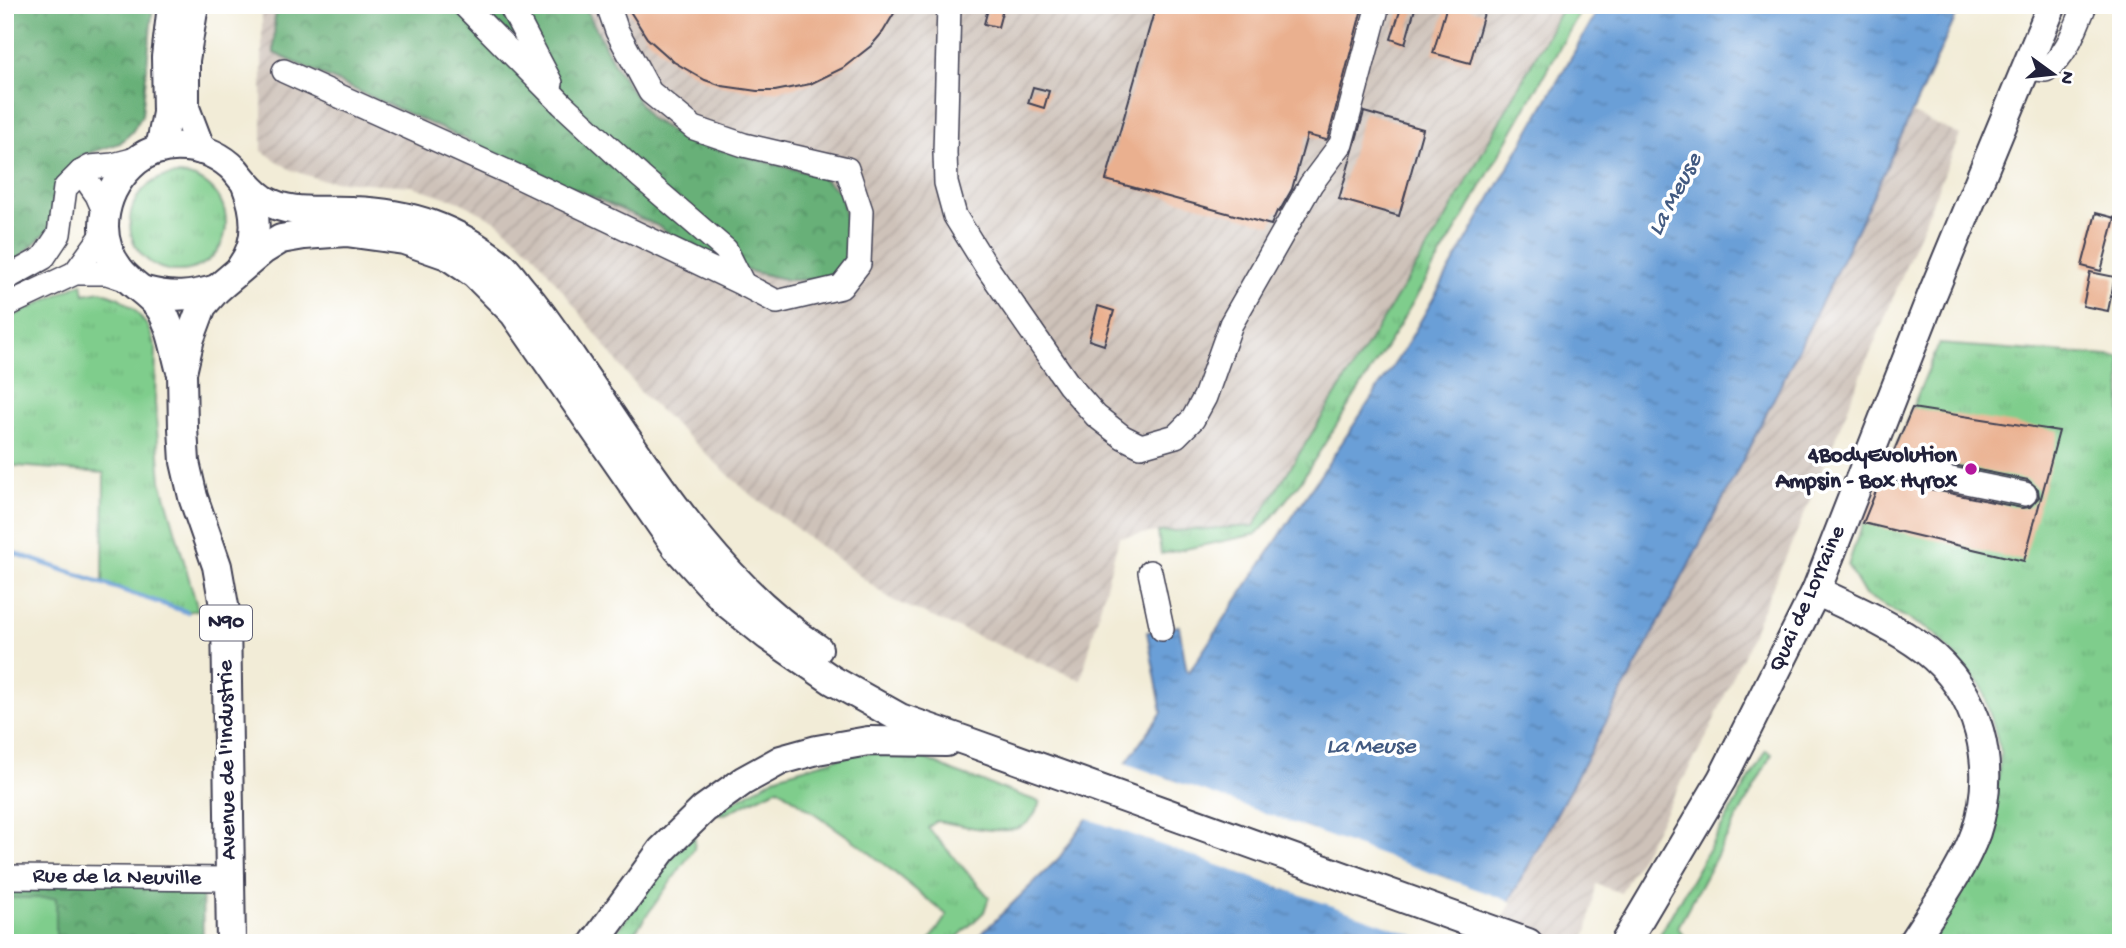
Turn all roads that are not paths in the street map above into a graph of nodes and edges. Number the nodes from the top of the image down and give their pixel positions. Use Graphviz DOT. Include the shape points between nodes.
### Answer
graph roads {
  1 [pos="172,5"];
  2 [pos="194,5"];
  3 [pos="464,5"];
  4 [pos="510,5"];
  5 [pos="608,5"];
  6 [pos="949,5"];
  7 [pos="1378,5"];
  8 [pos="2052,5"];
  9 [pos="2085,5"];
  10 [pos="2026,68"];
  11 [pos="284,71"];
  12 [pos="562,104"];
  13 [pos="201,150"];
  14 [pos="150,154"];
  15 [pos="81,172"];
  16 [pos="246,185"];
  17 [pos="104,222"];
  18 [pos="75,273"];
  19 [pos="5,279"];
  20 [pos="225,284"];
  21 [pos="743,284"];
  22 [pos="138,286"];
  23 [pos="5,306"];
  24 [pos="182,373"];
  25 [pos="1867,462"];
  26 [pos="2025,494"];
  27 [pos="1150,572"];
  28 [pos="1815,591"];
  29 [pos="1163,629"];
  30 [pos="970,742"];
  31 [pos="5,877"];
  32 [pos="229,879"];
  33 [pos="231,943"];
  34 [pos="594,943"];
  35 [pos="1528,943"];
  36 [pos="1625,943"];
  37 [pos="1912,943"];
  1 -- 14 [label="main road" via="166,57 167,113"];
  2 -- 13 [label="main road" via="185,60 185,108"];
  3 -- 12 [label="street"];
  4 -- 12 [label="street"];
  5 -- 21 [label="street" via="649,92 694,128 847,169 860,211 859,264 841,287 777,302"];
  6 -- 7 [label="street" via="944,153 955,216 1069,385 1096,416 1141,446 1176,436 1193,419 1231,324 1311,184 1341,144"];
  8 -- 10 [label="main road, Quai de Lorraine"];
  9 -- 10 [label="street" via="2057,62 2046,70"];
  10 -- 25 [label="main road, Quai de Lorraine"];
  11 -- 21 [label="street"];
  12 -- 21 [label="street" via="726,250"];
  13 -- 14 [label="main road, N90" via="173,146"];
  13 -- 16 [label="main road, N90" via="219,157"];
  14 -- 15 [label="street"];
  14 -- 17 [label="main road" via="123,172 111,190"];
  15 -- 17 [label="street" via="97,195"];
  15 -- 19 [label="street" via="65,188 59,233 43,258"];
  16 -- 20 [label="main road, N90" via="256,223 253,243 245,261"];
  16 -- 30 [label="main road" via="278,207 403,215 449,230 503,267 544,317 701,542 758,601 811,645"];
  17 -- 18 [label="street"];
  17 -- 22 [label="main road, N90" via="110,254"];
  18 -- 22 [label="street" via="107,273"];
  18 -- 23 [label="street"];
  20 -- 22 [label="main road" via="185,297 165,296"];
  20 -- 24 [label="main road, N90" via="202,306"];
  20 -- 30 [label="main road" via="263,250 281,239 304,235 346,233 404,240 447,255 475,274 513,313 677,548 727,603 832,680 900,718"];
  22 -- 24 [label="main road, N90" via="161,311"];
  24 -- 32 [label="main road, Avenue de l'Industrie / N90" via="185,462 217,566 226,617"];
  25 -- 26 [label="street"];
  25 -- 28 [label="main road, Quai de Lorraine"];
  27 -- 29 [label="street"];
  28 -- 36 [label="main road, Quai de Lorraine" via="1722,779"];
  28 -- 37 [label="main road" via="1924,649 1953,678 1976,714 1985,750 1985,790 1976,832"];
  30 -- 34 [label="main road" via="868,741 780,760 743,781 683,828"];
  30 -- 35 [label="main road"];
  31 -- 32 [label="street, Rue de la Neuville"];
  32 -- 33 [label="main road, Avenue de l'Industrie / N90"];
}
